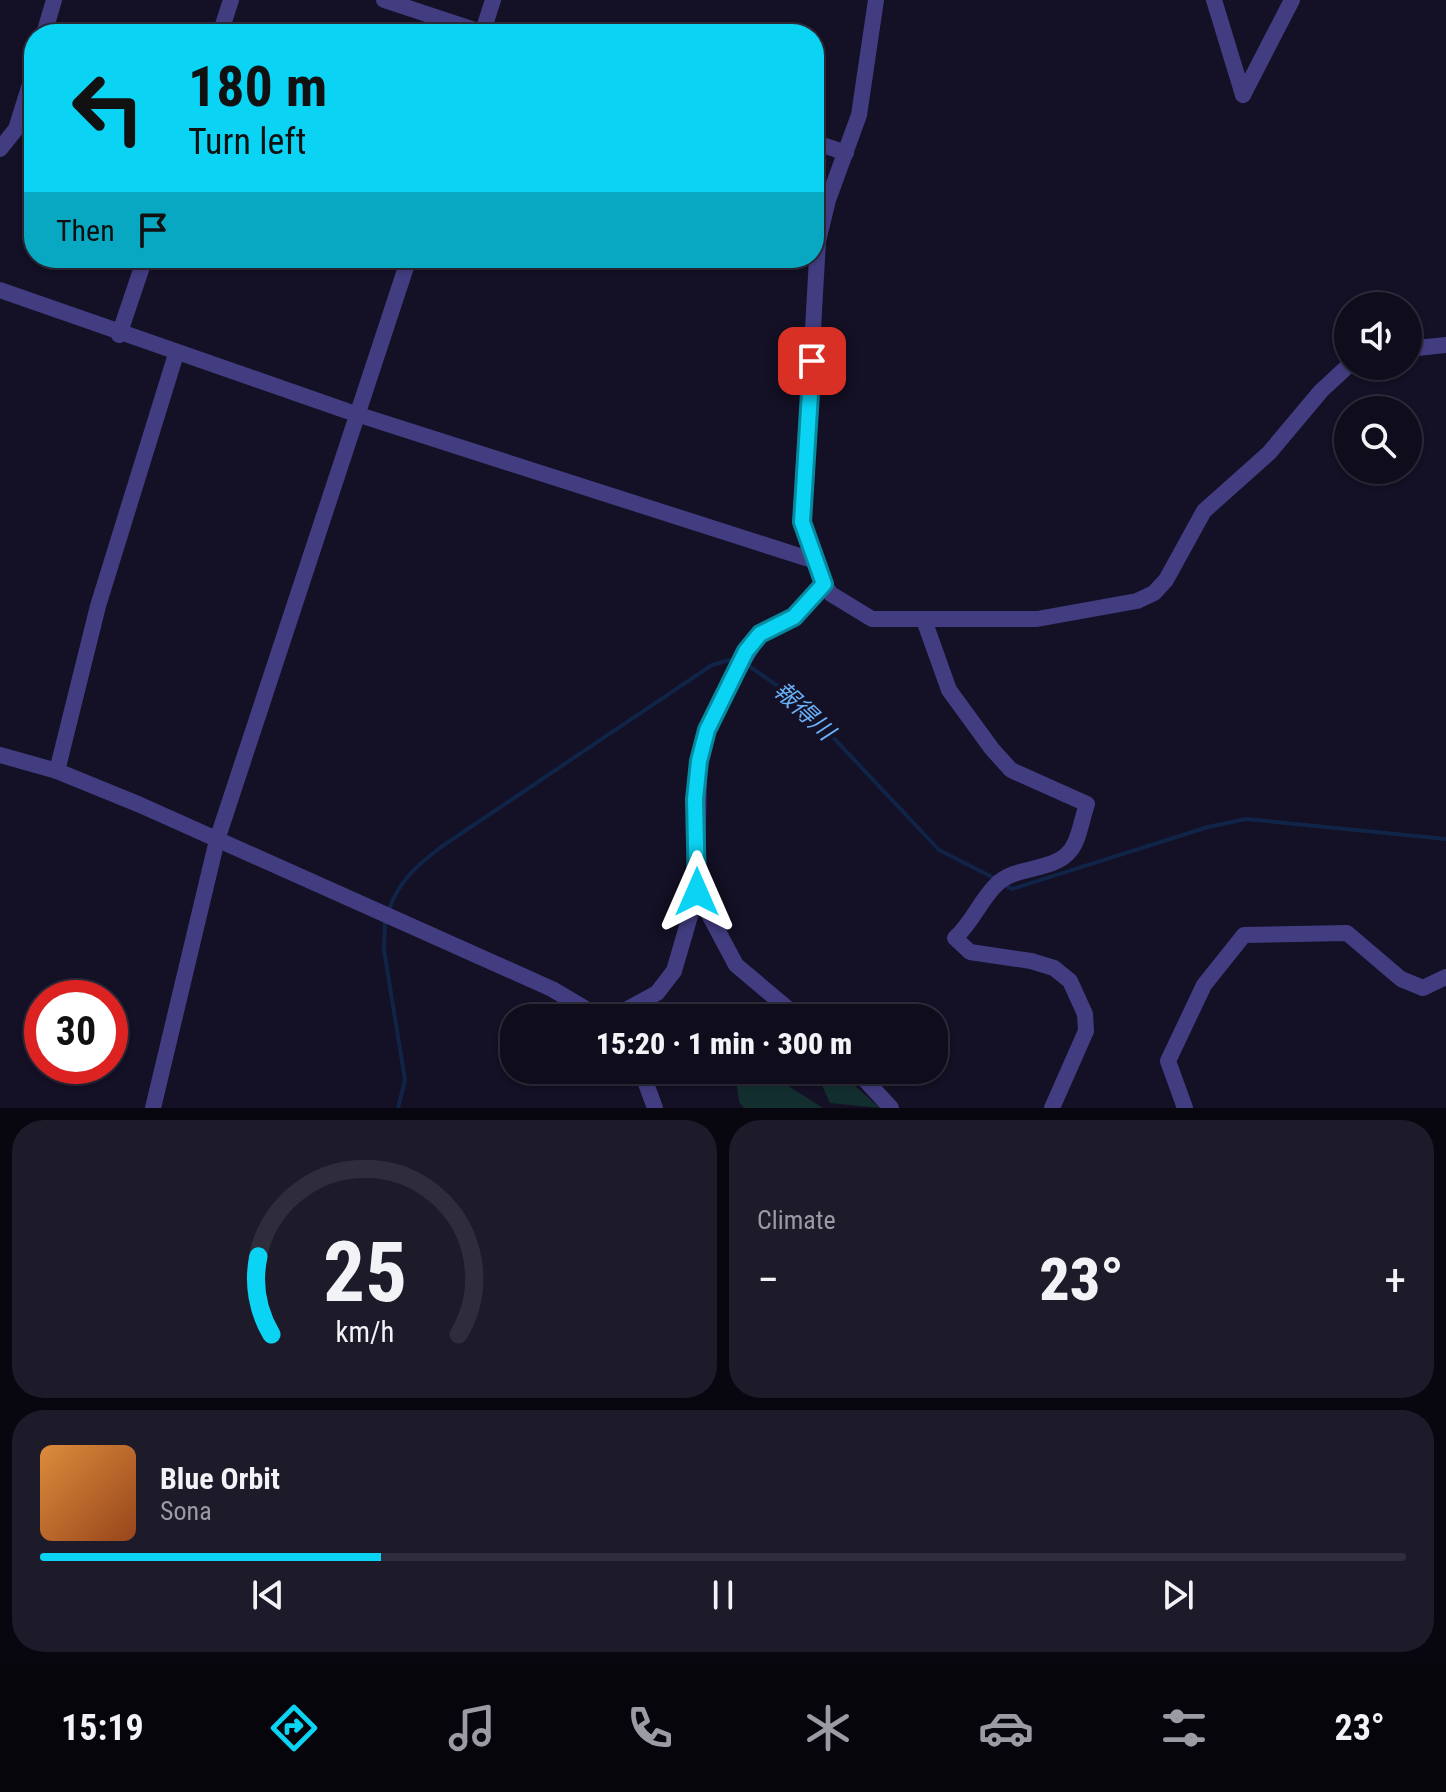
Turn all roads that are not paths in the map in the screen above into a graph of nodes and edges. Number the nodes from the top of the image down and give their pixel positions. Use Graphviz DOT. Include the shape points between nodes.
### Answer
graph roads {
  1 [pos="54,0"];
  2 [pos="231,0"];
  3 [pos="384,0"];
  4 [pos="493,0"];
  5 [pos="876,0"];
  6 [pos="1214,0"];
  7 [pos="1292,0"];
  8 [pos="47,24"];
  9 [pos="223,24"];
  10 [pos="457,24"];
  11 [pos="486,24"];
  12 [pos="24,103"];
  13 [pos="824,145"];
  14 [pos="0,149"];
  15 [pos="846,153"];
  16 [pos="824,216"];
  17 [pos="142,268"];
  18 [pos="406,268"];
  19 [pos="816,268"];
  20 [pos="0,290"];
  21 [pos="119,335"];
  22 [pos="1446,345"];
  23 [pos="1422,348"];
  24 [pos="176,354"];
  25 [pos="1334,379"];
  26 [pos="357,414"];
  27 [pos="815,561"];
  28 [pos="824,584"];
  29 [pos="924,620"];
  30 [pos="0,755"];
  31 [pos="57,771"];
  32 [pos="217,840"];
  33 [pos="697,892"];
  34 [pos="1446,977"];
  35 [pos="577,1004"];
  36 [pos="634,1004"];
  37 [pos="782,1004"];
  38 [pos="646,1084"];
  39 [pos="869,1084"];
  40 [pos="153,1108"];
  41 [pos="655,1108"];
  42 [pos="891,1108"];
  43 [pos="1052,1108"];
  44 [pos="1185,1108"];
  1 -- 8 [label="street"];
  2 -- 9 [label="street"];
  3 -- 10 [label="street"];
  4 -- 11 [label="street"];
  5 -- 15 [label="street" via="859,115"];
  6 -- 7 [label="street" via="1243,95"];
  12 -- 14 [label="street" via="16,129"];
  13 -- 15 [label="street"];
  15 -- 16 [label="street"];
  17 -- 21 [label="street"];
  18 -- 26 [label="street"];
  19 -- 27 [label="street" via="802,522"];
  20 -- 21 [label="street"];
  21 -- 24 [label="street"];
  22 -- 23 [label="street"];
  24 -- 26 [label="street"];
  24 -- 31 [label="street" via="98,606"];
  25 -- 29 [label="street" via="1269,453 1204,511 1154,593 1137,601 1037,619"];
  26 -- 27 [label="street"];
  26 -- 32 [label="street"];
  27 -- 28 [label="street"];
  28 -- 29 [label="street" via="862,616"];
  28 -- 33 [label="street" via="794,617 760,634 746,651 707,730 695,799"];
  29 -- 43 [label="street" via="949,690 992,749 1011,770 1087,804 1070,851 996,884 955,938 970,952 1031,961 1054,968 1070,981 1085,1014 1086,1031"];
  30 -- 31 [label="street"];
  31 -- 32 [label="street"];
  32 -- 35 [label="street"];
  32 -- 40 [label="street"];
  33 -- 36 [label="street" via="668,983"];
  33 -- 37 [label="street" via="736,965"];
  34 -- 44 [label="street" via="1423,988 1401,979 1347,933 1244,935 1204,985 1168,1061"];
  38 -- 41 [label="street"];
  39 -- 42 [label="street"];
}
